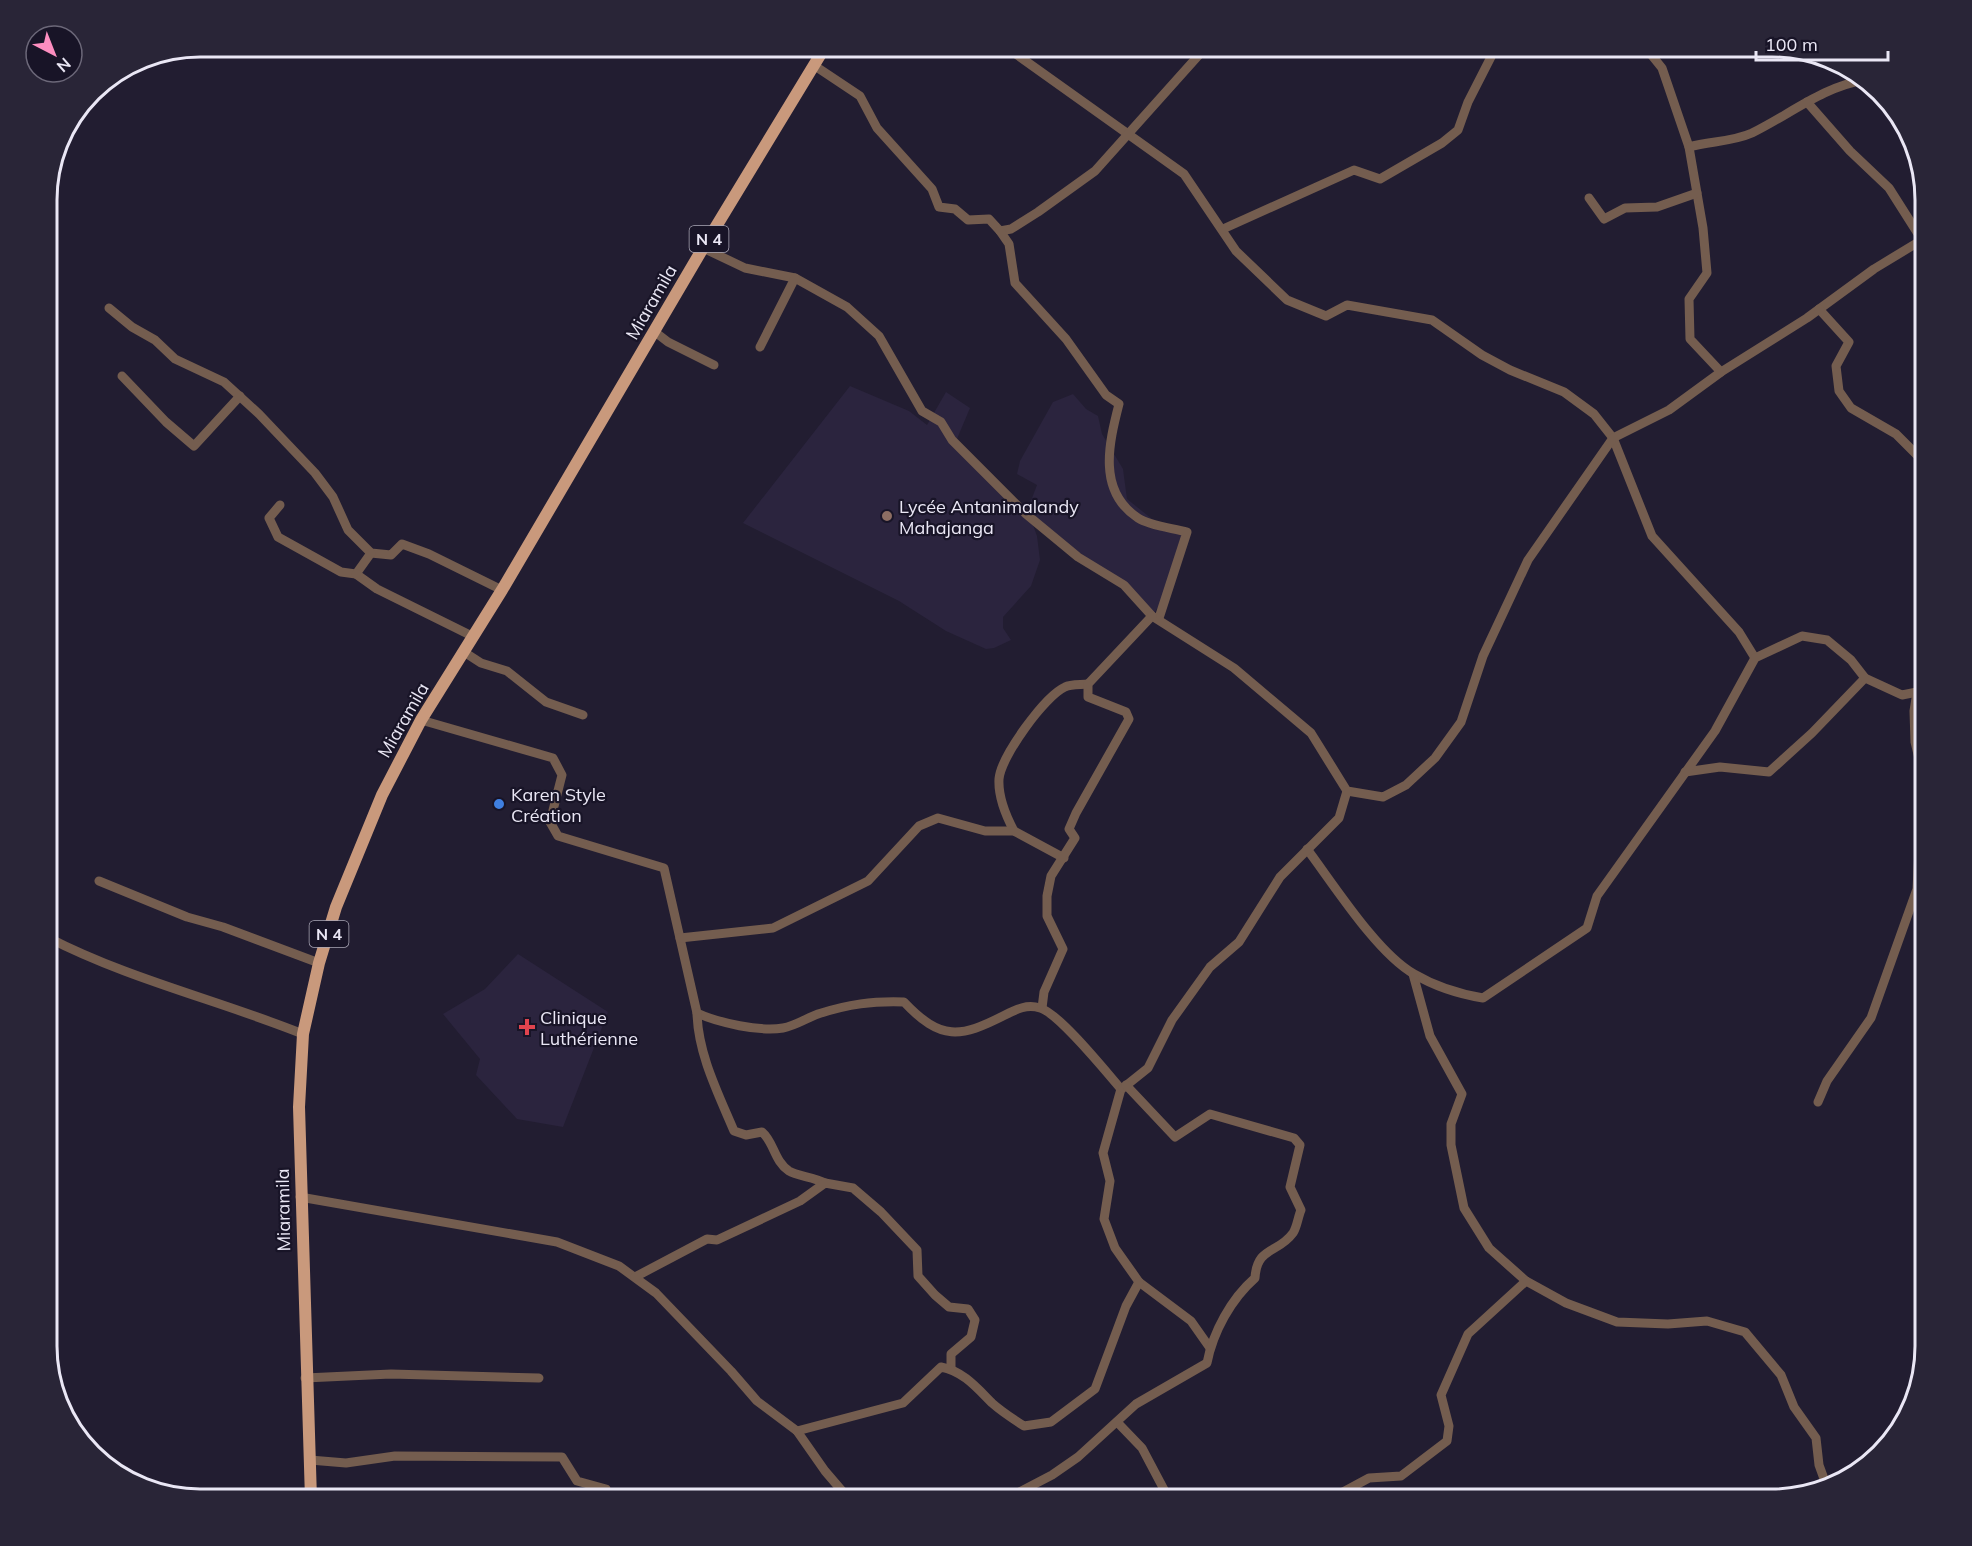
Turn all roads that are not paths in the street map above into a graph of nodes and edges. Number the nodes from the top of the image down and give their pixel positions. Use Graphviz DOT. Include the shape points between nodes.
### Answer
graph roads {
  1 [pos="820,57"];
  2 [pos="1021,57"];
  3 [pos="1196,57"];
  4 [pos="1491,57"];
  5 [pos="1654,57"];
  6 [pos="815,66"];
  7 [pos="1849,80"];
  8 [pos="1807,102"];
  9 [pos="1127,135"];
  10 [pos="1689,147"];
  11 [pos="1697,193"];
  12 [pos="1589,198"];
  13 [pos="1915,226"];
  14 [pos="1223,229"];
  15 [pos="1000,231"];
  16 [pos="1915,244"];
  17 [pos="703,248"];
  18 [pos="795,278"];
  19 [pos="109,308"];
  20 [pos="1819,309"];
  21 [pos="656,332"];
  22 [pos="760,347"];
  23 [pos="714,365"];
  24 [pos="1721,372"];
  25 [pos="122,376"];
  26 [pos="240,396"];
  27 [pos="1613,438"];
  28 [pos="1915,452"];
  29 [pos="280,505"];
  30 [pos="371,553"];
  31 [pos="356,574"];
  32 [pos="502,590"];
  33 [pos="1156,617"];
  34 [pos="474,637"];
  35 [pos="464,652"];
  36 [pos="1755,658"];
  37 [pos="1865,678"];
  38 [pos="1088,684"];
  39 [pos="1915,692"];
  40 [pos="1915,705"];
  41 [pos="583,715"];
  42 [pos="421,720"];
  43 [pos="1915,742"];
  44 [pos="1685,772"];
  45 [pos="1347,791"];
  46 [pos="1014,831"];
  47 [pos="1307,849"];
  48 [pos="1064,858"];
  49 [pos="99,881"];
  50 [pos="1915,895"];
  51 [pos="680,938"];
  52 [pos="57,942"];
  53 [pos="319,963"];
  54 [pos="1413,974"];
  55 [pos="1042,1008"];
  56 [pos="698,1013"];
  57 [pos="303,1034"];
  58 [pos="1124,1087"];
  59 [pos="1818,1102"];
  60 [pos="825,1183"];
  61 [pos="300,1197"];
  62 [pos="635,1277"];
  63 [pos="1526,1281"];
  64 [pos="1139,1282"];
  65 [pos="1210,1348"];
  66 [pos="951,1369"];
  67 [pos="305,1378"];
  68 [pos="539,1378"];
  69 [pos="1117,1422"];
  70 [pos="797,1431"];
  71 [pos="310,1460"];
  72 [pos="1824,1479"];
  73 [pos="311,1489"];
  74 [pos="606,1489"];
  75 [pos="840,1489"];
  76 [pos="1026,1489"];
  77 [pos="1163,1489"];
  78 [pos="1350,1489"];
  1 -- 6 [label="main road, Miaramila / N 4"];
  2 -- 9 [label="street"];
  3 -- 9 [label="street"];
  4 -- 14 [label="street" via="1458,129 1442,143 1380,179 1354,170"];
  5 -- 10 [label="street" via="1662,68"];
  6 -- 15 [label="street" via="860,96 877,128 932,189 939,207 955,209 968,220 989,219"];
  6 -- 17 [label="main road, Miaramila / N 4"];
  7 -- 8 [label="street"];
  8 -- 10 [label="street" via="1751,133"];
  8 -- 13 [label="street" via="1889,188"];
  9 -- 14 [label="street" via="1184,174"];
  9 -- 15 [label="street" via="1095,171 1011,229"];
  10 -- 11 [label="street"];
  11 -- 12 [label="street" via="1657,207 1625,208 1604,219"];
  11 -- 24 [label="street" via="1707,273 1689,298 1690,339"];
  14 -- 27 [label="street" via="1236,251 1287,300 1326,316 1347,304 1432,320 1501,365 1564,392 1593,414"];
  15 -- 33 [label="street" via="1009,244 1015,283 1066,339 1106,394 1119,404 1109,447 1112,488 1139,519 1187,532"];
  16 -- 20 [label="street"];
  17 -- 18 [label="street" via="745,268"];
  17 -- 21 [label="main road, Miaramila / N 4"];
  18 -- 22 [label="street"];
  18 -- 33 [label="street" via="847,307 879,336 922,411 941,422 952,440 1026,514 1078,557 1124,585"];
  19 -- 26 [label="street" via="175,359 224,382"];
  20 -- 24 [label="street"];
  20 -- 28 [label="street" via="1849,342 1836,366 1839,391 1851,408 1896,434"];
  21 -- 23 [label="street"];
  21 -- 32 [label="main road, Miaramila / N 4"];
  24 -- 27 [label="street" via="1669,410"];
  25 -- 26 [label="street" via="194,446"];
  26 -- 30 [label="street" via="315,473 333,497 348,530"];
  27 -- 36 [label="street" via="1652,536 1732,623"];
  27 -- 45 [label="street" via="1528,560 1483,656 1461,722 1435,758 1406,785 1383,797"];
  29 -- 31 [label="street" via="269,518 278,537 341,572"];
  30 -- 31 [label="street"];
  30 -- 32 [label="street" via="391,555 402,544"];
  31 -- 34 [label="street" via="377,589"];
  32 -- 34 [label="main road, Miaramila / N 4"];
  33 -- 38 [label="street"];
  33 -- 45 [label="street" via="1234,668 1311,733"];
  34 -- 35 [label="main road, Miaramila / N 4"];
  35 -- 41 [label="street" via="481,663 507,671 546,702"];
  35 -- 42 [label="main road, Miaramila / N 4"];
  36 -- 37 [label="street" via="1803,636 1827,640"];
  36 -- 44 [label="street" via="1715,731"];
  37 -- 39 [label="street" via="1902,695"];
  37 -- 44 [label="street" via="1769,772 1720,767"];
  38 -- 46 [label="street" via="1065,687 1039,711 1004,759 999,779 1004,812"];
  38 -- 48 [label="street" via="1088,697 1126,712 1129,719 1076,813 1069,829 1075,838"];
  40 -- 43 [label="street"];
  42 -- 51 [label="street" via="553,758 562,775 550,822 558,836 664,868"];
  42 -- 53 [label="main road, Miaramila / N 4" via="382,795 336,907"];
  44 -- 54 [label="street" via="1598,896 1587,928 1483,998 1453,993"];
  45 -- 47 [label="street" via="1339,818"];
  46 -- 48 [label="street"];
  46 -- 51 [label="street" via="985,831 938,818 919,826 868,881 772,928"];
  47 -- 54 [label="street" via="1376,940"];
  47 -- 58 [label="street" via="1280,877 1239,942 1210,967 1172,1020 1148,1068"];
  48 -- 55 [label="street" via="1051,876 1047,916 1063,949 1044,992"];
  49 -- 53 [label="street"];
  50 -- 59 [label="street" via="1871,1018 1827,1081"];
  51 -- 56 [label="street"];
  52 -- 57 [label="street" via="98,962"];
  53 -- 57 [label="main road, Miaramila / N 4"];
  54 -- 63 [label="street" via="1430,1036 1462,1094 1452,1124 1451,1145 1464,1208 1489,1248"];
  55 -- 56 [label="street" via="1022,1007 974,1031 949,1032 923,1022 904,1002 865,1001 783,1028 741,1026"];
  55 -- 58 [label="street"];
  56 -- 60 [label="street" via="706,1064 734,1131 746,1135 762,1132 790,1172 813,1176"];
  57 -- 61 [label="main road, Miaramila / N 4"];
  58 -- 64 [label="street" via="1103,1153 1110,1181 1104,1219 1115,1248"];
  58 -- 65 [label="street" via="1175,1137 1210,1114 1294,1138 1300,1145 1290,1187 1301,1210 1293,1233 1256,1263 1255,1278 1243,1289"];
  60 -- 62 [label="street" via="800,1201 717,1240 708,1239"];
  60 -- 66 [label="street" via="853,1188 881,1212 917,1250 918,1276 935,1295 949,1307 968,1309 975,1320 971,1337 951,1354"];
  61 -- 62 [label="street" via="557,1242 619,1266"];
  61 -- 67 [label="main road, Miaramila / N 4"];
  62 -- 70 [label="street" via="656,1293 757,1401"];
  63 -- 72 [label="street" via="1566,1303 1617,1322 1707,1321 1745,1332 1781,1375 1794,1407 1816,1438"];
  63 -- 78 [label="street" via="1468,1334 1441,1395 1449,1426 1447,1441 1401,1476 1369,1478"];
  64 -- 65 [label="street" via="1191,1321"];
  64 -- 66 [label="street" via="1095,1389 1051,1422 1024,1426"];
  65 -- 69 [label="street" via="1207,1363 1136,1404"];
  66 -- 70 [label="street" via="941,1367 903,1403"];
  67 -- 68 [label="street" via="391,1374"];
  67 -- 71 [label="main road, Miaramila / N 4"];
  69 -- 76 [label="street" via="1078,1457"];
  69 -- 77 [label="street" via="1142,1448"];
  70 -- 75 [label="street"];
  71 -- 73 [label="main road, Miaramila / N 4"];
  71 -- 74 [label="street" via="346,1463 395,1456 562,1457 577,1481"];
}
